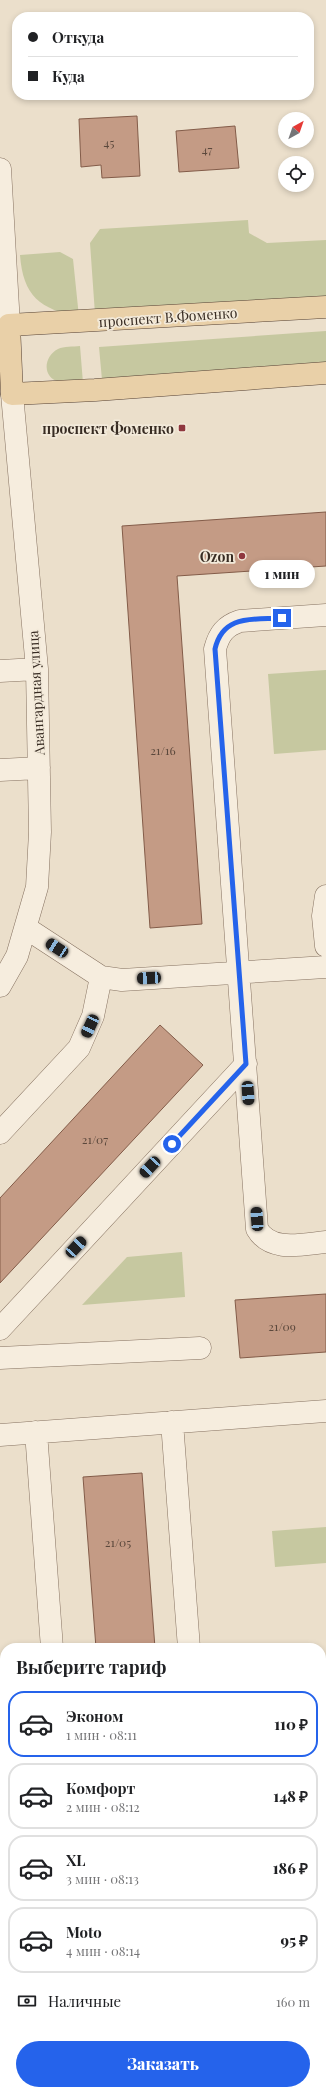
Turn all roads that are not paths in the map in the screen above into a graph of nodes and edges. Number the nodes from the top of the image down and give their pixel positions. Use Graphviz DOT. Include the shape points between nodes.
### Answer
graph roads {
  1 [pos="0,169"];
  2 [pos="326,307"];
  3 [pos="9,325"];
  4 [pos="326,373"];
  5 [pos="12,394"];
  6 [pos="326,615"];
  7 [pos="37,669"];
  8 [pos="0,671"];
  9 [pos="40,768"];
  10 [pos="0,770"];
  11 [pos="326,896"];
  12 [pos="26,928"];
  13 [pos="326,946"];
  14 [pos="326,967"];
  15 [pos="239,973"];
  16 [pos="101,977"];
  17 [pos="0,986"];
  18 [pos="246,1064"];
  19 [pos="0,1133"];
  20 [pos="326,1242"];
  21 [pos="0,1329"];
  22 [pos="200,1348"];
  23 [pos="0,1358"];
  24 [pos="326,1411"];
  25 [pos="172,1422"];
  26 [pos="36,1432"];
  27 [pos="0,1435"];
  28 [pos="52,1643"];
  29 [pos="189,1643"];
  1 -- 3 [label="street"];
  2 -- 3 [label="main road, проспект В.Фоменко"];
  3 -- 5 [label="main road"];
  4 -- 5 [label="main road"];
  5 -- 7 [label="street, Авангардная улица"];
  6 -- 15 [label="street" via="240,621 230,624 218,638 215,649"];
  7 -- 8 [label="street"];
  7 -- 9 [label="street, Авангардная улица"];
  9 -- 10 [label="street"];
  9 -- 12 [label="street, Авангардная улица" via="37,887"];
  11 -- 13 [label="street" via="323,916"];
  12 -- 16 [label="street"];
  12 -- 17 [label="street, Авангардная улица" via="17,956"];
  14 -- 15 [label="street"];
  15 -- 16 [label="street" via="122,980"];
  15 -- 18 [label="street"];
  16 -- 19 [label="street" via="94,1016 79,1048"];
  18 -- 20 [label="street" via="257,1229 266,1240 279,1245"];
  18 -- 21 [label="street"];
  22 -- 23 [label="street"];
  24 -- 25 [label="street"];
  25 -- 26 [label="street"];
  25 -- 29 [label="street"];
  26 -- 27 [label="street"];
  26 -- 28 [label="street"];
}
